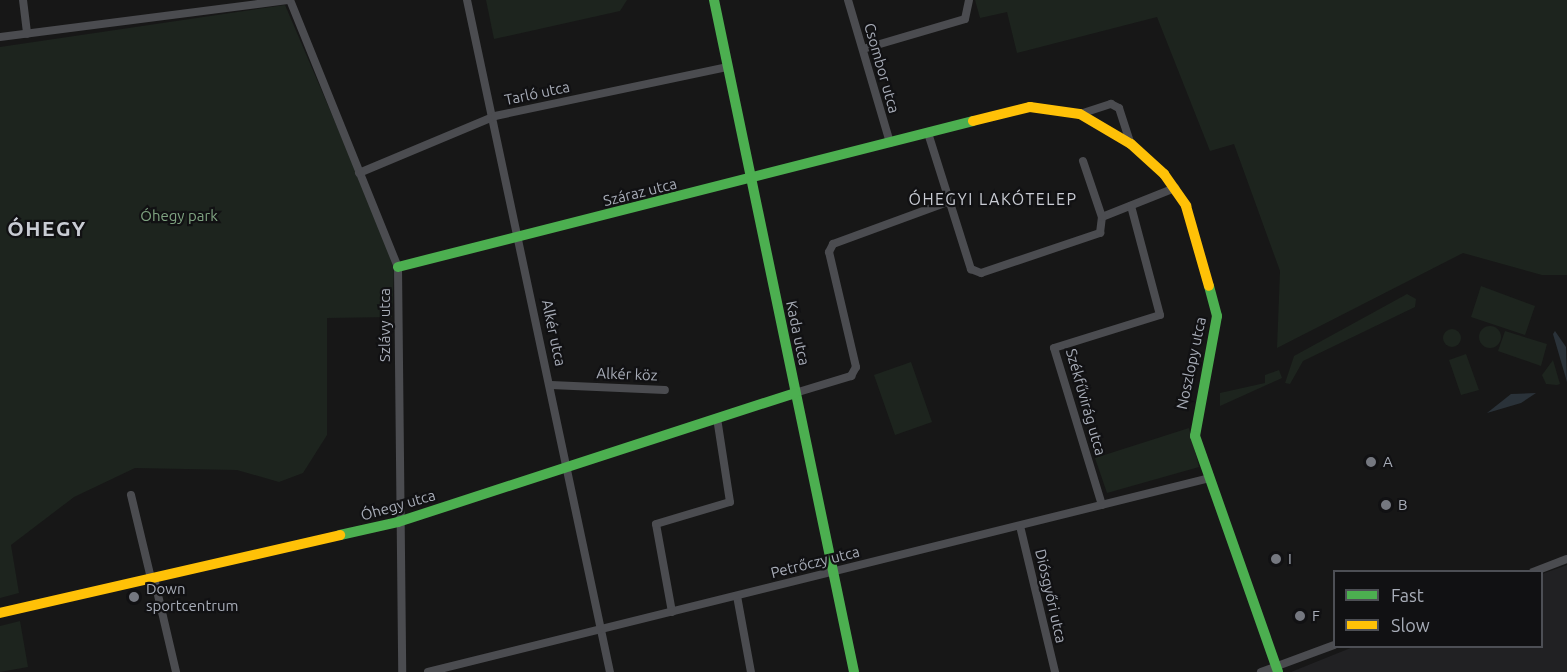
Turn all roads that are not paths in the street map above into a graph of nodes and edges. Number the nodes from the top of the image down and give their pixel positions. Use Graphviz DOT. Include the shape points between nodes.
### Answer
graph roads {
  1 [pos="23,0"];
  2 [pos="289,0"];
  3 [pos="467,0"];
  4 [pos="714,0"];
  5 [pos="848,0"];
  6 [pos="969,0"];
  7 [pos="27,34"];
  8 [pos="0,37"];
  9 [pos="863,49"];
  10 [pos="728,67"];
  11 [pos="1080,114"];
  12 [pos="495,116"];
  13 [pos="928,134"];
  14 [pos="890,143"];
  15 [pos="1131,144"];
  16 [pos="1083,161"];
  17 [pos="359,173"];
  18 [pos="751,179"];
  19 [pos="1175,188"];
  20 [pos="948,202"];
  21 [pos="1131,206"];
  22 [pos="1102,217"];
  23 [pos="520,238"];
  24 [pos="398,267"];
  25 [pos="551,385"];
  26 [pos="665,390"];
  27 [pos="795,393"];
  28 [pos="717,418"];
  29 [pos="567,467"];
  30 [pos="1210,478"];
  31 [pos="131,495"];
  32 [pos="1102,505"];
  33 [pos="398,522"];
  34 [pos="1020,526"];
  35 [pos="1567,559"];
  36 [pos="1538,570"];
  37 [pos="832,572"];
  38 [pos="152,578"];
  39 [pos="736,596"];
  40 [pos="672,612"];
  41 [pos="0,613"];
  42 [pos="601,629"];
  43 [pos="1333,646"];
  44 [pos="1277,669"];
  45 [pos="176,672"];
  46 [pos="402,672"];
  47 [pos="428,672"];
  48 [pos="610,672"];
  49 [pos="751,672"];
  50 [pos="854,672"];
  51 [pos="1055,672"];
  52 [pos="1261,672"];
  1 -- 7 [label="street"];
  2 -- 7 [label="street"];
  2 -- 17 [label="street, Szlávy utca"];
  3 -- 12 [label="street, Alkér utca"];
  4 -- 10 [label="street, Kada utca"];
  5 -- 9 [label="street, Csombor utca"];
  6 -- 9 [label="street" via="965,19"];
  7 -- 8 [label="street"];
  9 -- 14 [label="street, Csombor utca"];
  10 -- 12 [label="street, Tarló utca"];
  10 -- 18 [label="street, Kada utca"];
  11 -- 13 [label="street, Noszlopy utca" via="1030,106"];
  11 -- 15 [label="street, Noszlopy utca"];
  11 -- 15 [label="street, Noszlopy utca" via="1111,104 1119,108"];
  12 -- 17 [label="street, Tarló utca"];
  12 -- 23 [label="street, Alkér utca"];
  13 -- 14 [label="street, Noszlopy utca"];
  13 -- 20 [label="street"];
  14 -- 18 [label="street, Száraz utca"];
  15 -- 19 [label="street, Noszlopy utca"];
  16 -- 22 [label="street"];
  17 -- 24 [label="street, Szlávy utca"];
  18 -- 23 [label="street, Száraz utca"];
  18 -- 27 [label="street, Kada utca"];
  19 -- 21 [label="street"];
  19 -- 30 [label="street, Noszlopy utca" via="1186,206 1217,316 1194,422"];
  20 -- 22 [label="street" via="971,268 981,273 1100,233"];
  20 -- 27 [label="street" via="834,244 829,252 856,367 851,376"];
  21 -- 22 [label="street"];
  21 -- 32 [label="street, Székfűvirág utca" via="1162,311 1054,348"];
  23 -- 24 [label="street, Száraz utca"];
  23 -- 25 [label="street, Alkér utca"];
  24 -- 33 [label="street, Szlávy utca"];
  25 -- 26 [label="street, Alkér köz"];
  25 -- 29 [label="street, Alkér utca"];
  27 -- 28 [label="street, Óhegy utca"];
  27 -- 37 [label="street, Kada utca"];
  28 -- 29 [label="street, Óhegy utca"];
  28 -- 40 [label="street" via="730,502 656,524"];
  29 -- 33 [label="street, Óhegy utca"];
  29 -- 42 [label="street, Alkér utca"];
  30 -- 32 [label="street, Petrőczy utca"];
  30 -- 44 [label="street, Noszlopy utca"];
  31 -- 38 [label="street"];
  32 -- 34 [label="street, Petrőczy utca"];
  33 -- 38 [label="street, Óhegy utca"];
  33 -- 46 [label="street, Szlávy utca"];
  34 -- 37 [label="street, Petrőczy utca"];
  34 -- 51 [label="street, Diósgyőri utca"];
  35 -- 36 [label="street"];
  37 -- 39 [label="street, Petrőczy utca"];
  37 -- 50 [label="street, Kada utca"];
  38 -- 41 [label="street, Óhegy utca"];
  38 -- 45 [label="street"];
  39 -- 40 [label="street, Petrőczy utca"];
  39 -- 49 [label="street"];
  40 -- 42 [label="street, Petrőczy utca"];
  42 -- 47 [label="street, Petrőczy utca"];
  42 -- 48 [label="street, Alkér utca"];
  43 -- 44 [label="street"];
  44 -- 52 [label="street"];
}
